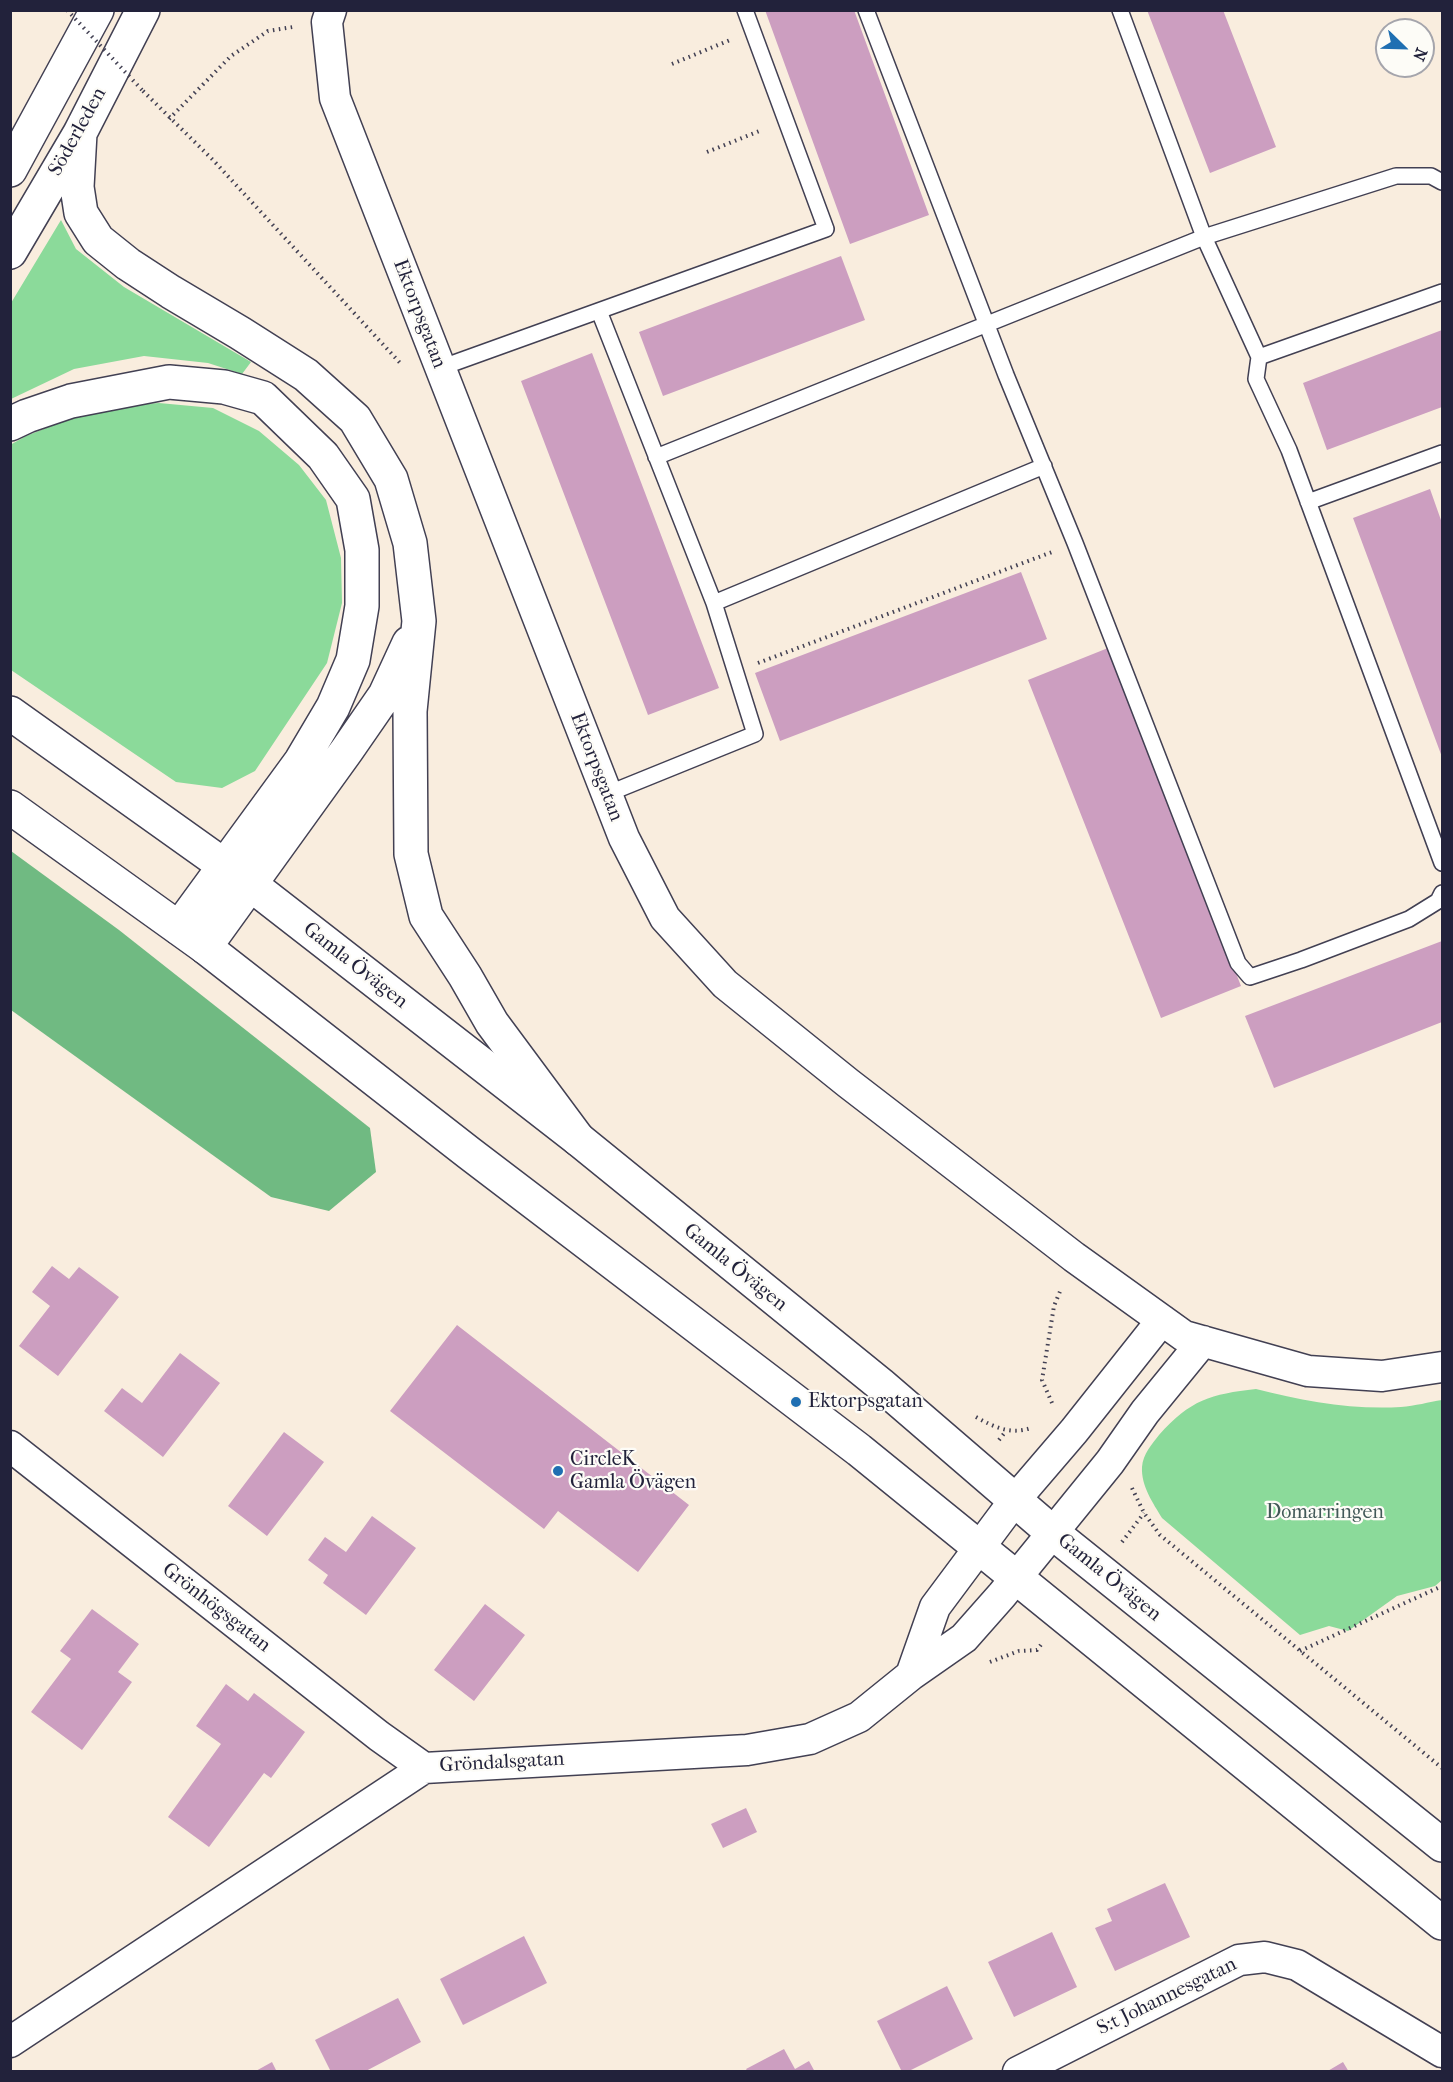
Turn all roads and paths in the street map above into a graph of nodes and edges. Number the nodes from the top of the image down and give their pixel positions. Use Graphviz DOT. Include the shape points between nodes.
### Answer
graph roads {
  1 [pos="67,10"];
  2 [pos="97,10"];
  3 [pos="143,10"];
  4 [pos="745,10"];
  5 [pos="866,10"];
  6 [pos="1120,10"];
  7 [pos="329,16"];
  8 [pos="753,31"];
  9 [pos="672,64"];
  10 [pos="169,119"];
  11 [pos="786,120"];
  12 [pos="80,133"];
  13 [pos="707,152"];
  14 [pos="10,170"];
  15 [pos="1443,182"];
  16 [pos="1204,237"];
  17 [pos="10,252"];
  18 [pos="1443,292"];
  19 [pos="598,311"];
  20 [pos="986,324"];
  21 [pos="1258,357"];
  22 [pos="440,368"];
  23 [pos="10,424"];
  24 [pos="1443,453"];
  25 [pos="656,456"];
  26 [pos="1044,466"];
  27 [pos="1308,502"];
  28 [pos="1075,543"];
  29 [pos="714,603"];
  30 [pos="419,621"];
  31 [pos="735,672"];
  32 [pos="10,713"];
  33 [pos="608,795"];
  34 [pos="10,807"];
  35 [pos="1443,863"];
  36 [pos="238,875"];
  37 [pos="1443,893"];
  38 [pos="178,928"];
  39 [pos="205,947"];
  40 [pos="578,1139"];
  41 [pos="1074,1257"];
  42 [pos="1162,1320"];
  43 [pos="1203,1341"];
  44 [pos="1443,1367"];
  45 [pos="1074,1431"];
  46 [pos="10,1446"];
  47 [pos="1131,1485"];
  48 [pos="1014,1501"];
  49 [pos="1053,1533"];
  50 [pos="978,1547"];
  51 [pos="1016,1578"];
  52 [pos="1443,1586"];
  53 [pos="1037,1650"];
  54 [pos="1300,1651"];
  55 [pos="1002,1656"];
  56 [pos="911,1675"];
  57 [pos="424,1768"];
  58 [pos="1443,1768"];
  59 [pos="1443,1845"];
  60 [pos="1443,1923"];
  61 [pos="10,2042"];
  62 [pos="1443,2052"];
  63 [pos="1018,2072"];
  1 -- 10 [label="path, bridge"];
  2 -- 14 [label="main road, Söderleden"];
  3 -- 12 [label="main road, Söderleden"];
  4 -- 8 [label="lane"];
  5 -- 20 [label="lane"];
  6 -- 16 [label="lane"];
  7 -- 10 [label="path" via="268,31 231,56"];
  7 -- 22 [label="street, Ektorpsgatan" via="335,98"];
  8 -- 9 [label="path"];
  8 -- 11 [label="lane"];
  10 -- 22 [label="path" via="213,160 405,368"];
  11 -- 13 [label="path"];
  11 -- 19 [label="lane" via="826,229"];
  12 -- 17 [label="main road, Söderleden"];
  12 -- 30 [label="main road" via="77,187 81,213 98,240 171,292 306,375 355,419 391,479 410,543"];
  15 -- 16 [label="lane" via="1431,176 1396,176"];
  16 -- 20 [label="lane"];
  16 -- 21 [label="lane"];
  18 -- 21 [label="lane"];
  19 -- 22 [label="lane"];
  19 -- 25 [label="lane"];
  20 -- 25 [label="lane"];
  20 -- 26 [label="lane"];
  21 -- 27 [label="lane" via="1256,379"];
  22 -- 33 [label="street, Ektorpsgatan"];
  23 -- 36 [label="main road" via="71,400 169,382 224,387 263,398 323,456 353,499 362,550 362,606 353,660 333,706"];
  24 -- 27 [label="lane"];
  25 -- 29 [label="lane"];
  26 -- 28 [label="lane"];
  26 -- 29 [label="lane"];
  27 -- 35 [label="lane"];
  28 -- 31 [label="path"];
  28 -- 37 [label="lane" via="1238,963 1250,977 1409,919 1438,901"];
  29 -- 31 [label="lane"];
  30 -- 36 [label="main road" via="385,695"];
  30 -- 40 [label="main road" via="410,711 411,854 426,916 492,1023"];
  31 -- 33 [label="lane" via="755,734"];
  32 -- 36 [label="main road, Gamla Övägen"];
  33 -- 41 [label="street, Ektorpsgatan" via="624,837 665,918 725,984"];
  34 -- 38 [label="main road"];
  36 -- 38 [label="main road"];
  36 -- 39 [label="main road"];
  36 -- 40 [label="main road, Gamla Övägen"];
  38 -- 39 [label="main road"];
  39 -- 50 [label="main road" via="859,1450"];
  40 -- 48 [label="main road, Gamla Övägen" via="879,1384"];
  41 -- 42 [label="street, Ektorpsgatan"];
  41 -- 45 [label="path" via="1054,1306 1042,1380 1056,1410"];
  42 -- 43 [label="street, Ektorpsgatan" via="1184,1336"];
  42 -- 45 [label="street"];
  43 -- 44 [label="street, Ektorpsgatan" via="1308,1371 1382,1376"];
  43 -- 49 [label="street"];
  45 -- 48 [label="street"];
  46 -- 57 [label="street, Grönhögsgatan"];
  47 -- 54 [label="path" via="1144,1514 1160,1535"];
  48 -- 49 [label="main road, Gamla Övägen"];
  48 -- 50 [label="street"];
  49 -- 51 [label="street, Gröndalsgatan"];
  49 -- 59 [label="main road, Gamla Övägen"];
  50 -- 51 [label="main road"];
  50 -- 56 [label="street" via="935,1607"];
  51 -- 56 [label="street, Gröndalsgatan" via="964,1638"];
  51 -- 60 [label="main road"];
  52 -- 54 [label="path"];
  53 -- 55 [label="path"];
  54 -- 58 [label="path"];
  56 -- 57 [label="street, Gröndalsgatan" via="859,1717 810,1739 747,1750"];
  57 -- 61 [label="street, Gröndalsgatan"];
  62 -- 63 [label="street, S:t Johannesgatan" via="1297,1965 1265,1957 1239,1960"];
}
